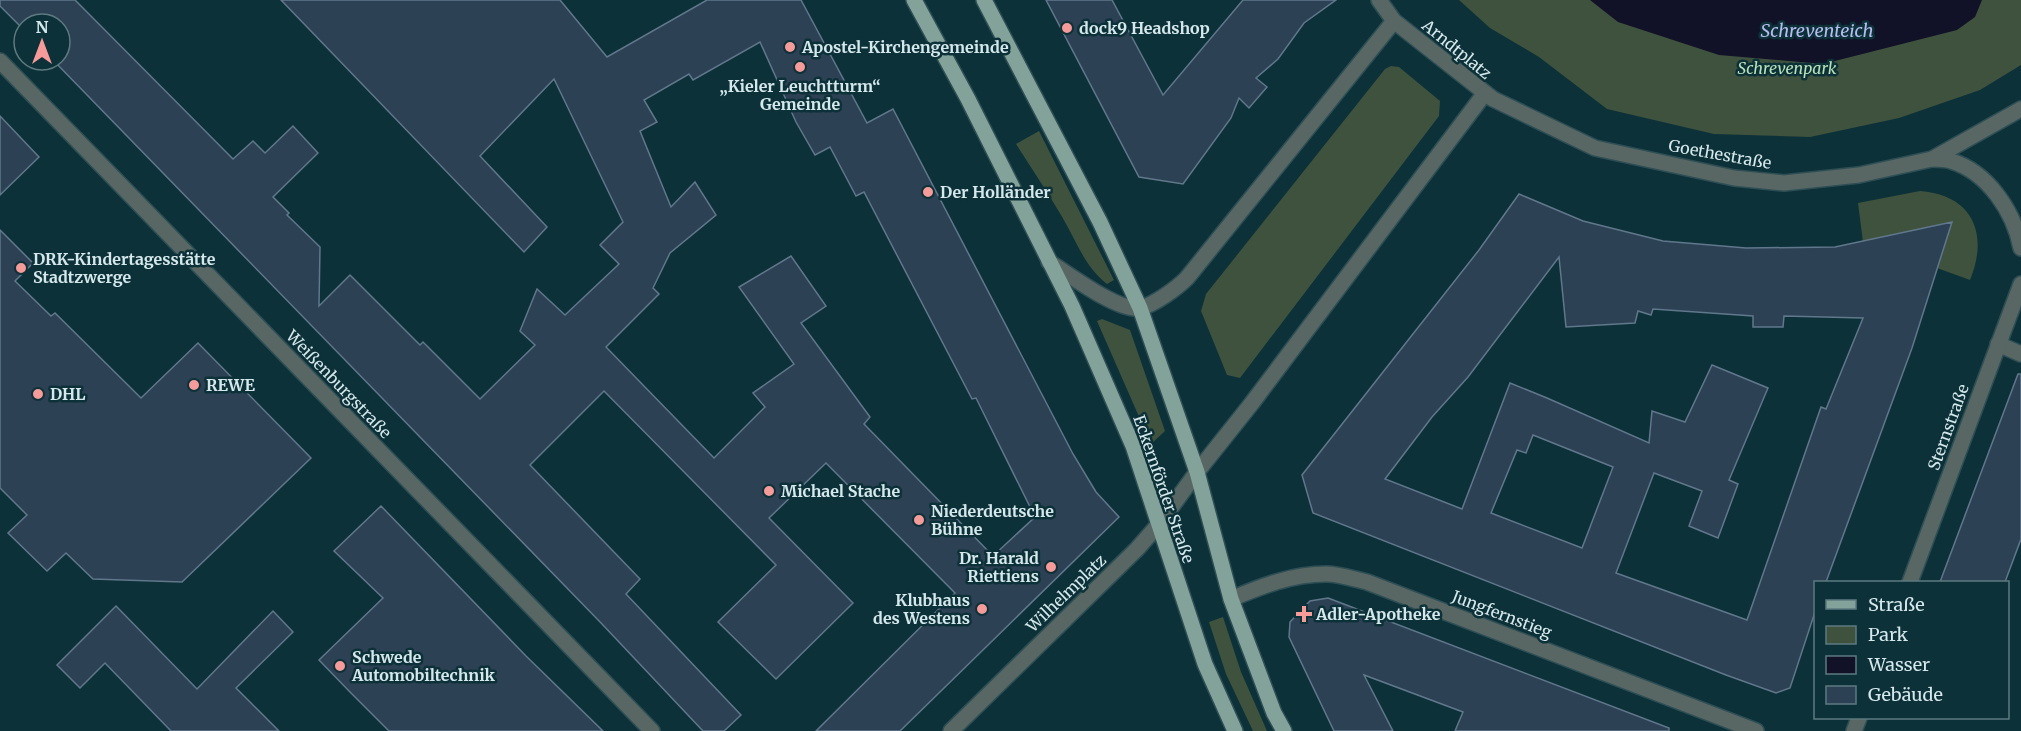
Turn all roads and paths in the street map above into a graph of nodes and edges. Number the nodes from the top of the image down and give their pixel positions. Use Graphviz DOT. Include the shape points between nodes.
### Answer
graph roads {
  1 [pos="914,0"];
  2 [pos="984,0"];
  3 [pos="1379,0"];
  4 [pos="1394,21"];
  5 [pos="0,62"];
  6 [pos="1485,93"];
  7 [pos="2021,109"];
  8 [pos="1932,159"];
  9 [pos="2021,248"];
  10 [pos="1049,262"];
  11 [pos="2021,284"];
  12 [pos="1140,308"];
  13 [pos="1998,344"];
  14 [pos="2021,354"];
  15 [pos="1197,472"];
  16 [pos="1159,524"];
  17 [pos="1910,581"];
  18 [pos="1231,598"];
  19 [pos="652,731"];
  20 [pos="951,731"];
  21 [pos="1235,731"];
  22 [pos="1284,731"];
  23 [pos="1756,731"];
  1 -- 10 [label="main road, Eckernförder Straße"];
  2 -- 12 [label="main road, Eckernförder Straße" via="1100,222"];
  3 -- 4 [label="street, Arndtplatz"];
  4 -- 6 [label="street, Arndtplatz"];
  4 -- 12 [label="street" via="1187,278 1174,290"];
  5 -- 19 [label="street, Weißenburgstraße"];
  6 -- 8 [label="street, Goethestraße" via="1595,148 1734,178 1784,183 1859,175"];
  6 -- 15 [label="street, Arndtplatz"];
  7 -- 8 [label="street, Goethestraße"];
  8 -- 9 [label="street" via="1951,161 1984,179 2008,212"];
  10 -- 12 [label="street" via="1118,306"];
  10 -- 16 [label="main road, Eckernförder Straße" via="1133,446"];
  11 -- 13 [label="street, Sternstraße"];
  12 -- 15 [label="main road, Eckernförder Straße"];
  13 -- 14 [label="street"];
  13 -- 17 [label="street, Sternstraße"];
  15 -- 16 [label="street, Wilhelmplatz"];
  15 -- 18 [label="main road, Eckernförder Straße"];
  16 -- 20 [label="street, Wilhelmplatz"];
  16 -- 21 [label="main road, Eckernförder Straße" via="1205,664"];
  18 -- 22 [label="main road, Eckernförder Straße"];
  18 -- 23 [label="street, Jungfernstieg" via="1294,576 1328,574 1367,582"];
}
